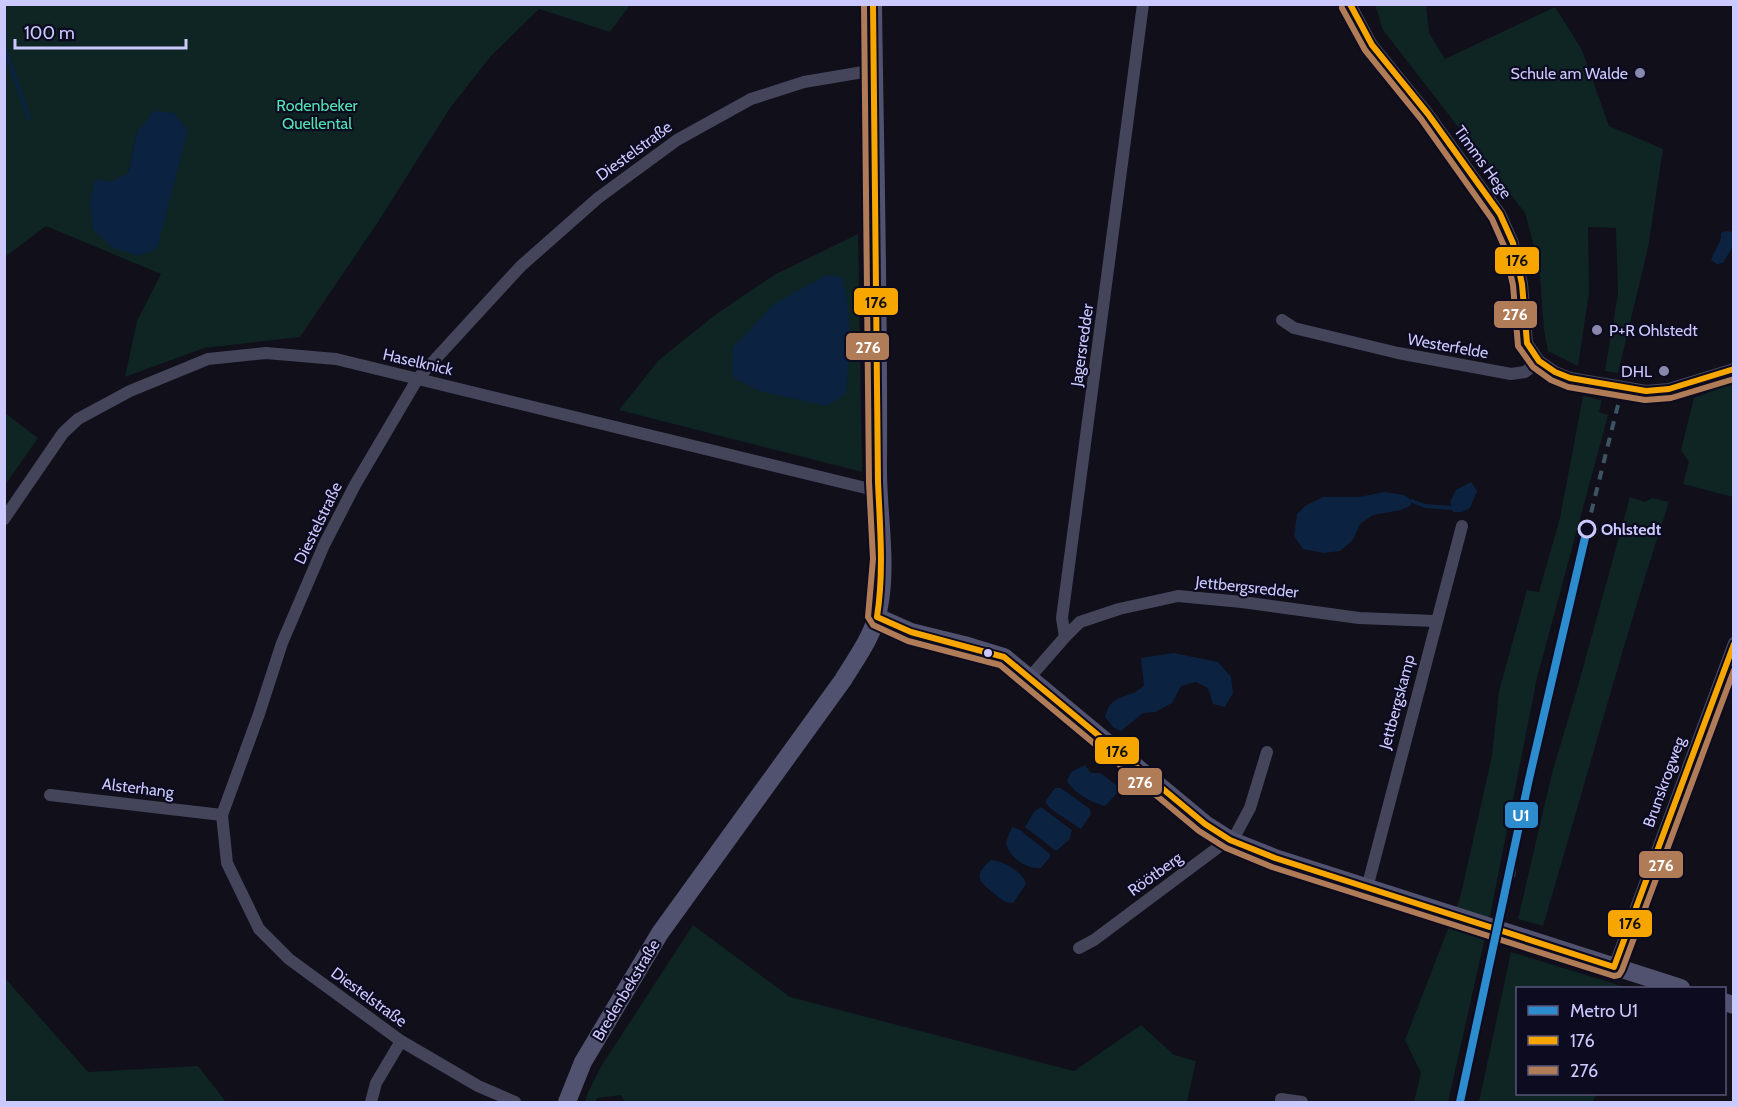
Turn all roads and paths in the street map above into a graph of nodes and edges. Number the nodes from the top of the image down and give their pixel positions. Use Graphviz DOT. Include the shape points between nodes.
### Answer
graph roads {
  1 [pos="873,4"];
  2 [pos="1143,4"];
  3 [pos="1350,4"];
  4 [pos="875,70"];
  5 [pos="1282,320"];
  6 [pos="1539,361"];
  7 [pos="1734,369"];
  8 [pos="418,378"];
  9 [pos="878,491"];
  10 [pos="4,519"];
  11 [pos="1462,526"];
  12 [pos="877,617"];
  13 [pos="1435,621"];
  14 [pos="1065,637"];
  15 [pos="1734,643"];
  16 [pos="1030,677"];
  17 [pos="1267,752"];
  18 [pos="50,795"];
  19 [pos="222,814"];
  20 [pos="1230,840"];
  21 [pos="1367,888"];
  22 [pos="1079,948"];
  23 [pos="1614,967"];
  24 [pos="1678,987"];
  25 [pos="401,1041"];
  26 [pos="371,1102"];
  27 [pos="515,1102"];
  28 [pos="567,1102"];
  29 [pos="1281,1102"];
  30 [pos="1302,1102"];
  1 -- 4 [label="street, Bredenbekstraße"];
  2 -- 14 [label="street, Jagersredder" via="1062,618"];
  3 -- 6 [label="street, Timms Hege" via="1372,45 1500,214 1514,243 1527,343"];
  4 -- 8 [label="street, Diestelstraße" via="804,82 751,99 676,140 598,198 521,266"];
  4 -- 9 [label="street, Bredenbekstraße"];
  5 -- 6 [label="street, Westerfelde" via="1294,328 1398,353 1511,374 1526,372"];
  6 -- 7 [label="street" via="1562,376 1638,391 1658,390"];
  8 -- 9 [label="street, Haselknick"];
  8 -- 10 [label="street, Haselknick" via="336,359 266,354 208,359 130,391 78,420 63,433"];
  8 -- 19 [label="street, Diestelstraße" via="324,545 282,643"];
  9 -- 12 [label="street, Bredenbekstraße" via="882,564"];
  11 -- 13 [label="street, Jettbergskamp"];
  12 -- 16 [label="street" via="911,632 999,655"];
  12 -- 28 [label="street, Bredenbekstraße" via="868,640 843,680 660,933 583,1062"];
  13 -- 14 [label="street, Jettbergsredder" via="1359,618 1178,597 1080,622"];
  13 -- 21 [label="street, Jettbergskamp"];
  14 -- 16 [label="street"];
  15 -- 23 [label="street, Brunskrogweg"];
  16 -- 20 [label="street" via="1205,824"];
  17 -- 20 [label="street, Röötberg" via="1250,808"];
  18 -- 19 [label="street, Alsterhang"];
  19 -- 25 [label="street, Diestelstraße" via="227,863 259,929 289,959"];
  20 -- 21 [label="street"];
  20 -- 22 [label="street, Röötberg"];
  21 -- 23 [label="street"];
  23 -- 24 [label="street"];
  25 -- 26 [label="street" via="376,1083"];
  25 -- 27 [label="street, Diestelstraße" via="478,1086"];
  29 -- 30 [label="street"];
}
